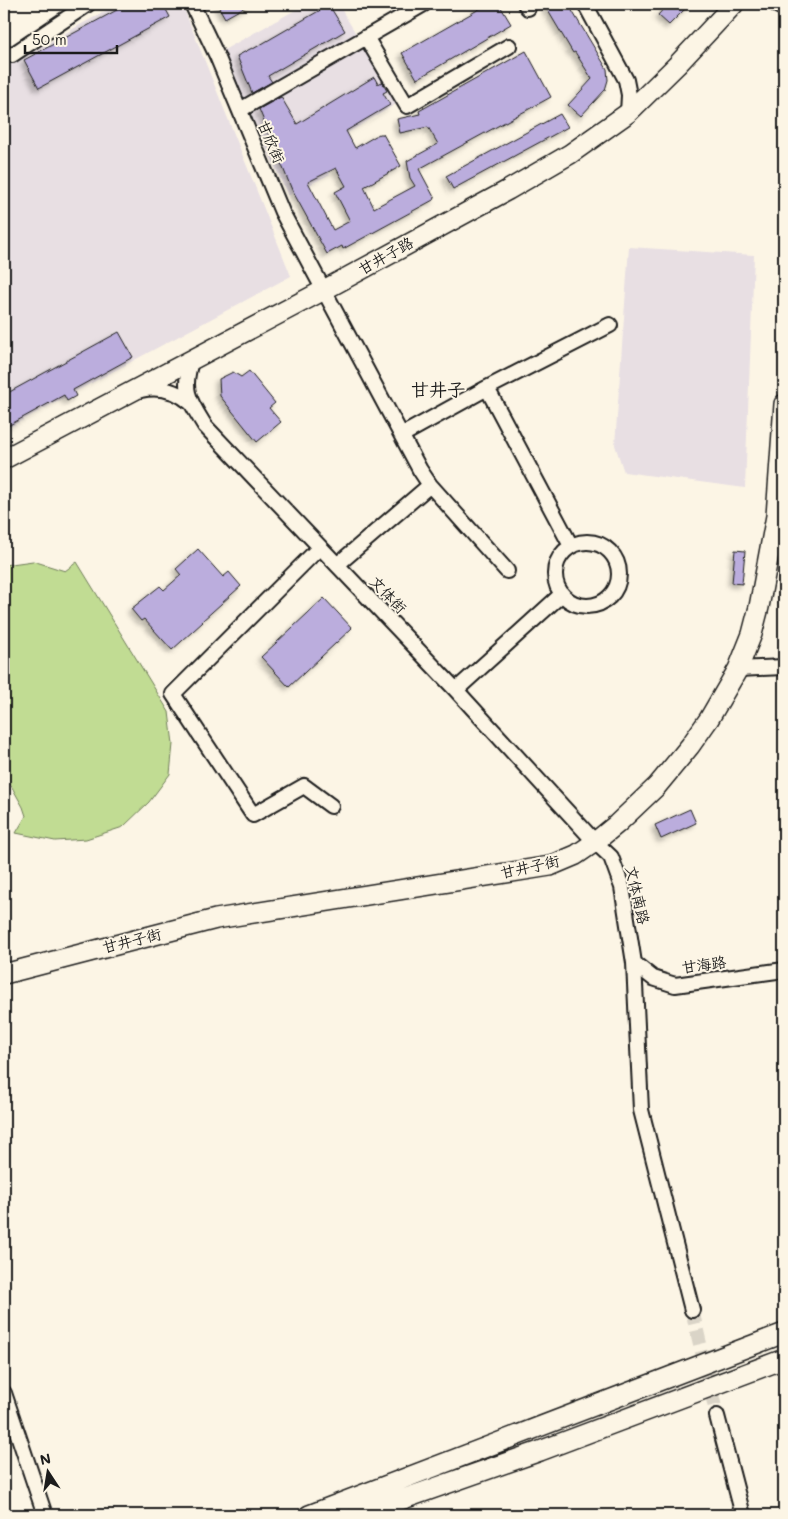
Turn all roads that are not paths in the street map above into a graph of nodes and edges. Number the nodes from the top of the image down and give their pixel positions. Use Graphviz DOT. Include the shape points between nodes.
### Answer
graph roads {
  1 [pos="88,4"];
  2 [pos="192,4"];
  3 [pos="424,4"];
  4 [pos="586,4"];
  5 [pos="744,4"];
  6 [pos="780,4"];
  7 [pos="784,6"];
  8 [pos="727,10"];
  9 [pos="366,37"];
  10 [pos="509,46"];
  11 [pos="4,54"];
  12 [pos="240,110"];
  13 [pos="628,113"];
  14 [pos="324,290"];
  15 [pos="610,324"];
  16 [pos="192,359"];
  17 [pos="487,388"];
  18 [pos="128,394"];
  19 [pos="191,403"];
  20 [pos="784,404"];
  21 [pos="402,435"];
  22 [pos="4,459"];
  23 [pos="430,484"];
  24 [pos="570,546"];
  25 [pos="320,547"];
  26 [pos="337,565"];
  27 [pos="507,571"];
  28 [pos="562,594"];
  29 [pos="784,667"];
  30 [pos="738,669"];
  31 [pos="456,690"];
  32 [pos="331,806"];
  33 [pos="595,842"];
  34 [pos="634,964"];
  35 [pos="784,970"];
  36 [pos="4,974"];
  37 [pos="692,1310"];
  38 [pos="784,1333"];
  39 [pos="784,1359"];
  40 [pos="4,1393"];
  41 [pos="718,1416"];
  42 [pos="45,1515"];
  43 [pos="309,1515"];
  44 [pos="358,1515"];
  45 [pos="743,1515"];
  1 -- 11 [label="street" via="12,55"];
  2 -- 12 [label="street, 甘欣街"];
  3 -- 9 [label="street"];
  4 -- 13 [label="street" via="626,80"];
  5 -- 8 [label="street"];
  6 -- 7 [label="street"];
  8 -- 13 [label="street, 甘井子路" via="678,65"];
  9 -- 10 [label="street" via="407,106"];
  9 -- 12 [label="street"];
  12 -- 14 [label="street, 甘欣街" via="282,212"];
  13 -- 14 [label="street, 甘井子路" via="570,154"];
  14 -- 16 [label="street, 甘井子路"];
  14 -- 21 [label="street, 甘欣街"];
  15 -- 17 [label="street"];
  16 -- 18 [label="street, 甘井子路"];
  16 -- 19 [label="street, 文体街" via="187,374"];
  17 -- 21 [label="street"];
  17 -- 24 [label="street"];
  18 -- 19 [label="street" via="161,388 183,396"];
  18 -- 22 [label="street, 甘井子路"];
  19 -- 25 [label="street, 文体街" via="205,426"];
  20 -- 30 [label="street, 甘井子街" via="776,516 759,608"];
  21 -- 23 [label="street, 甘欣街"];
  23 -- 26 [label="street"];
  23 -- 27 [label="street, 甘欣街"];
  24 -- 28 [label="street" via="562,553 555,574"];
  24 -- 28 [label="street" via="592,542 611,552 619,571 618,581 608,598 589,606 570,601"];
  25 -- 26 [label="street, 文体街"];
  25 -- 32 [label="street" via="174,694 253,815 304,786"];
  26 -- 31 [label="street, 文体街"];
  28 -- 31 [label="street"];
  29 -- 30 [label="street"];
  30 -- 33 [label="street, 甘井子街" via="690,746 656,786"];
  31 -- 33 [label="street, 文体街"];
  33 -- 34 [label="street, 文体南路" via="611,857 622,887"];
  33 -- 36 [label="street, 甘井子街" via="576,855 550,866 216,919"];
  34 -- 35 [label="street, 甘海路" via="654,978 675,985"];
  34 -- 37 [label="street, 文体南路" via="641,1110"];
  38 -- 43 [label="street"];
  39 -- 44 [label="street"];
  40 -- 42 [label="street"];
  41 -- 45 [label="street"];
}
